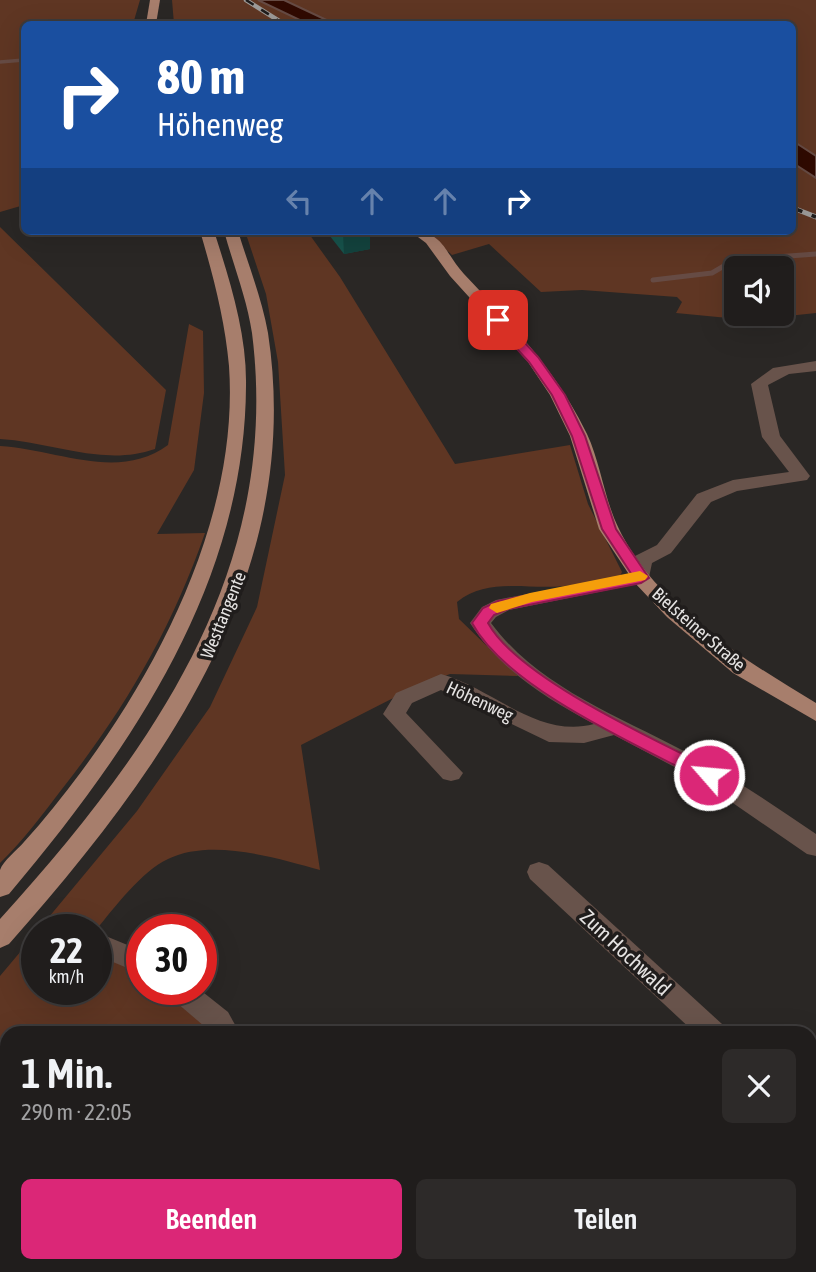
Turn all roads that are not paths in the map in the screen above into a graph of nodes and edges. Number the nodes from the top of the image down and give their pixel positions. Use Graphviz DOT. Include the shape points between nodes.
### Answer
graph roads {
  1 [pos="155,0"];
  2 [pos="161,0"];
  3 [pos="152,21"];
  4 [pos="161,21"];
  5 [pos="208,235"];
  6 [pos="232,235"];
  7 [pos="416,235"];
  8 [pos="816,366"];
  9 [pos="809,475"];
  10 [pos="641,578"];
  11 [pos="816,713"];
  12 [pos="615,727"];
  13 [pos="451,773"];
  14 [pos="816,847"];
  15 [pos="539,872"];
  16 [pos="0,887"];
  17 [pos="0,937"];
  18 [pos="200,1005"];
  19 [pos="222,1026"];
  20 [pos="706,1026"];
  1 -- 3 [label="main road"];
  2 -- 4 [label="main road"];
  5 -- 16 [label="main road, Westtangente" via="232,331 238,384 229,477 211,547 180,625 135,713 68,807"];
  6 -- 17 [label="main road, Westtangente" via="256,315 267,408 262,484 243,565 207,657 152,750 75,853"];
  7 -- 10 [label="main road, Bielsteiner Straße" via="534,359 558,395 579,436 609,529"];
  8 -- 9 [label="street" via="770,373 759,384 771,437"];
  9 -- 10 [label="street" via="733,486 704,498 664,550 642,560"];
  10 -- 11 [label="main road, Bielsteiner Straße" via="741,668"];
  10 -- 12 [label="street" via="503,604 480,623 487,637 530,676"];
  12 -- 13 [label="street, Höhenweg" via="584,735 548,733 441,681 404,698 394,715"];
  12 -- 14 [label="street" via="709,775"];
  15 -- 20 [label="street, Zum Hochwald"];
  18 -- 19 [label="street"];
}
